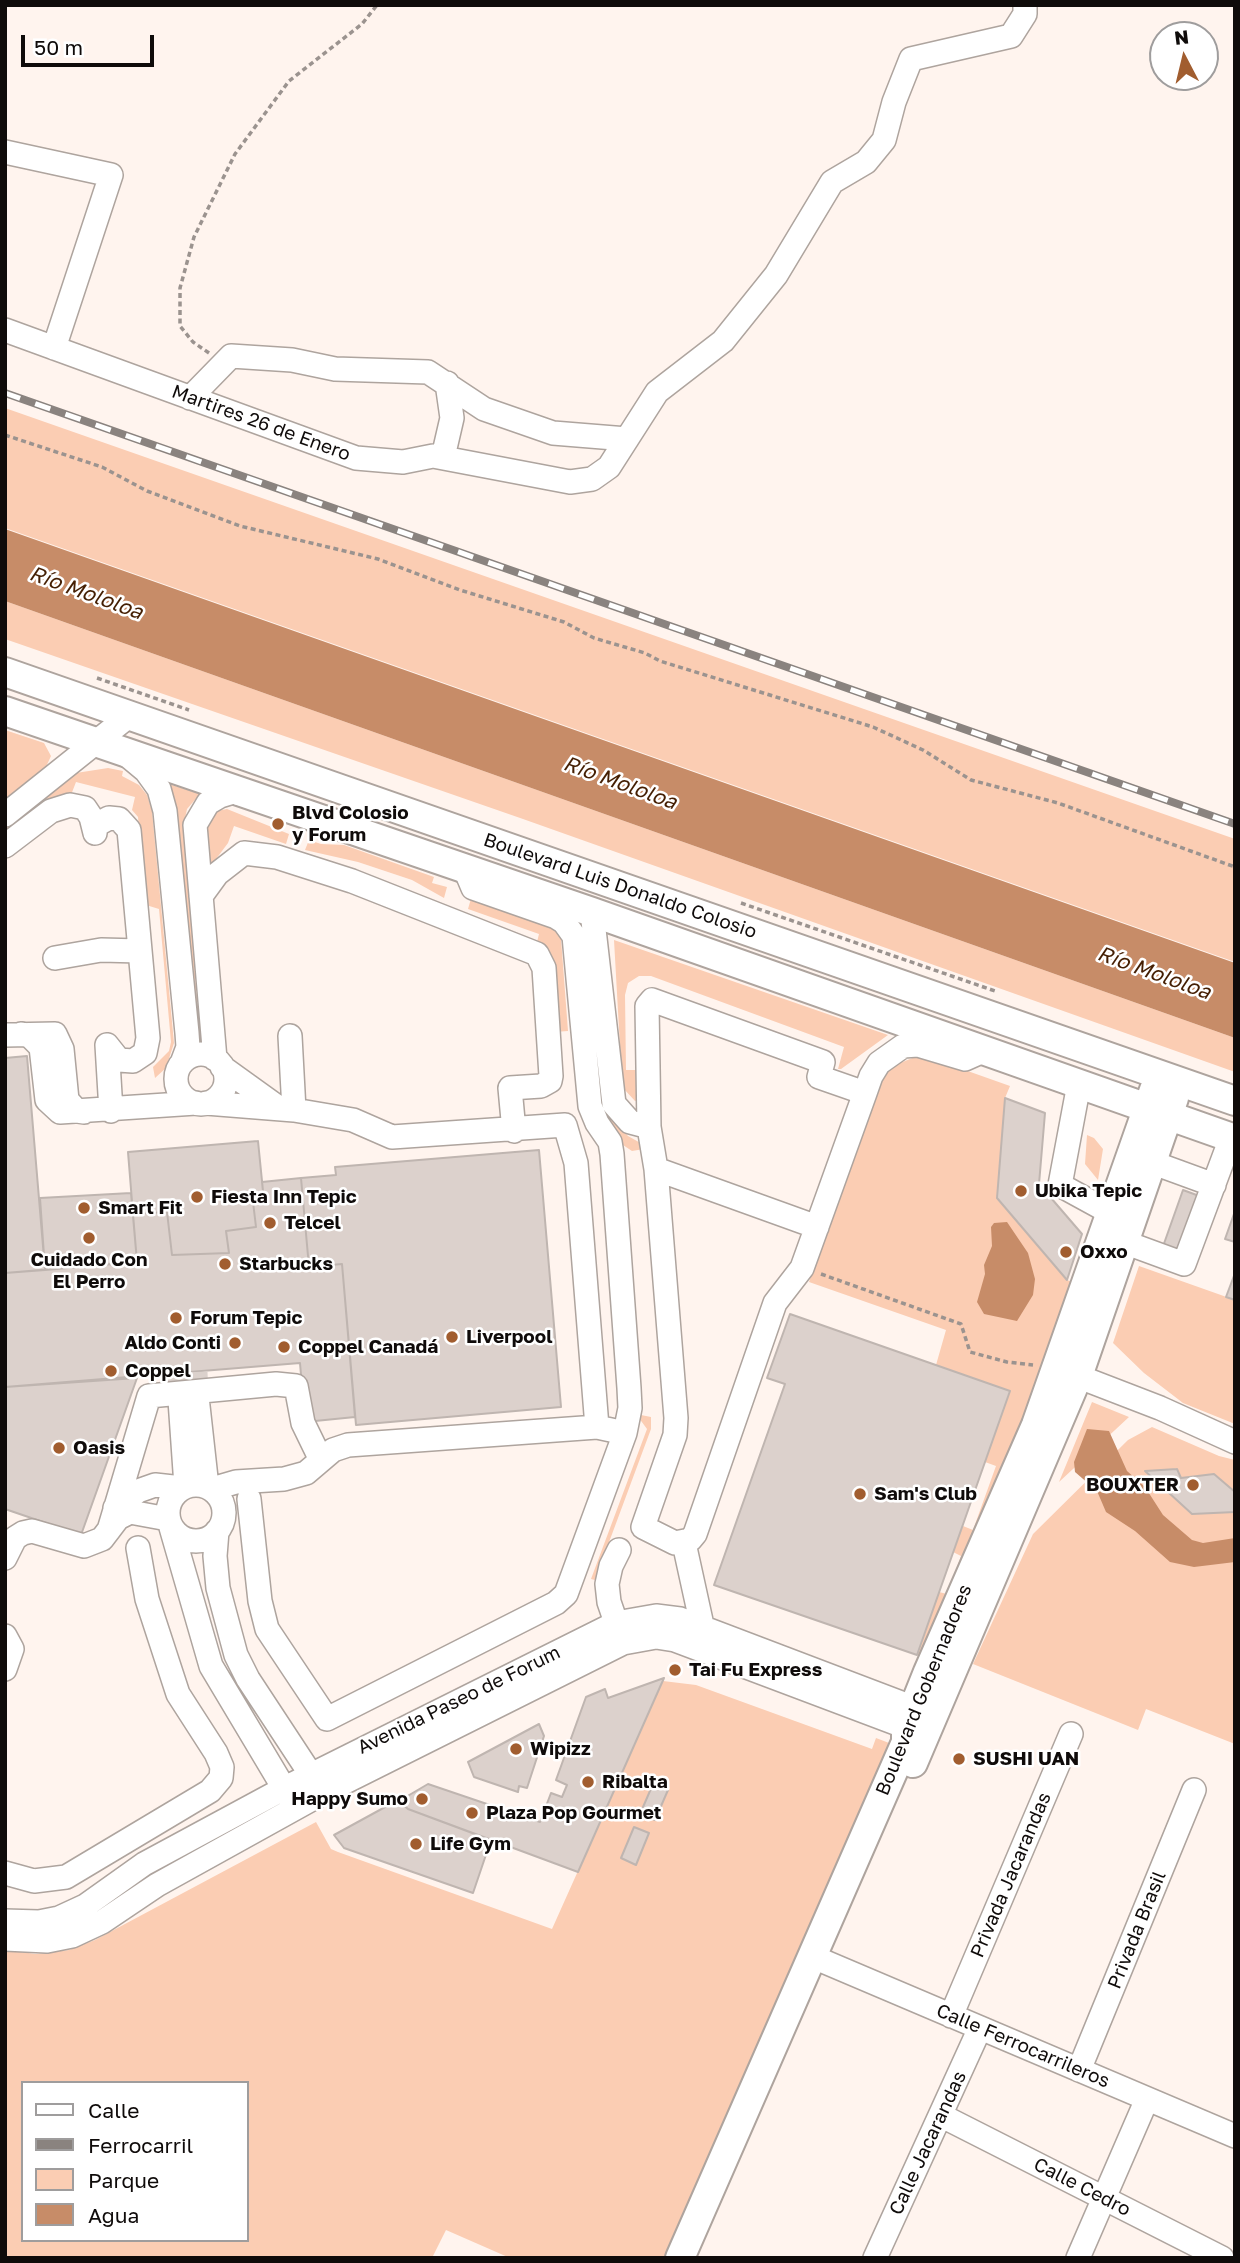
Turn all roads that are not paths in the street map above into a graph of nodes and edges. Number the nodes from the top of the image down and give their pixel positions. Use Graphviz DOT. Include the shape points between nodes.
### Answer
graph roads {
  1 [pos="1025,5"];
  2 [pos="5,152"];
  3 [pos="5,330"];
  4 [pos="54,348"];
  5 [pos="447,383"];
  6 [pos="190,398"];
  7 [pos="627,439"];
  8 [pos="443,457"];
  9 [pos="5,672"];
  10 [pos="5,711"];
  11 [pos="130,715"];
  12 [pos="102,745"];
  13 [pos="249,796"];
  14 [pos="5,815"];
  15 [pos="375,838"];
  16 [pos="5,846"];
  17 [pos="465,869"];
  18 [pos="579,870"];
  19 [pos="201,896"];
  20 [pos="592,912"];
  21 [pos="140,951"];
  22 [pos="55,958"];
  23 [pos="855,969"];
  24 [pos="13,1034"];
  25 [pos="290,1036"];
  26 [pos="983,1051"];
  27 [pos="218,1063"];
  28 [pos="179,1067"];
  29 [pos="1170,1078"];
  30 [pos="1079,1084"];
  31 [pos="865,1093"];
  32 [pos="1235,1101"];
  33 [pos="201,1103"];
  34 [pos="137,1110"];
  35 [pos="288,1110"];
  36 [pos="588,1110"];
  37 [pos="111,1111"];
  38 [pos="1158,1112"];
  39 [pos="649,1128"];
  40 [pos="514,1130"];
  41 [pos="567,1131"];
  42 [pos="1233,1139"];
  43 [pos="1151,1162"];
  44 [pos="656,1169"];
  45 [pos="1214,1185"];
  46 [pos="1113,1214"];
  47 [pos="817,1227"];
  48 [pos="1124,1242"];
  49 [pos="1066,1372"];
  50 [pos="188,1399"];
  51 [pos="597,1427"];
  52 [pos="625,1433"];
  53 [pos="1235,1443"];
  54 [pos="321,1460"];
  55 [pos="268,1480"];
  56 [pos="155,1485"];
  57 [pos="197,1488"];
  58 [pos="249,1499"];
  59 [pos="112,1519"];
  60 [pos="168,1519"];
  61 [pos="220,1526"];
  62 [pos="684,1543"];
  63 [pos="138,1548"];
  64 [pos="619,1550"];
  65 [pos="5,1558"];
  66 [pos="620,1633"];
  67 [pos="5,1636"];
  68 [pos="705,1639"];
  69 [pos="5,1669"];
  70 [pos="919,1721"];
  71 [pos="1071,1734"];
  72 [pos="317,1783"];
  73 [pos="284,1788"];
  74 [pos="1194,1790"];
  75 [pos="296,1808"];
  76 [pos="5,1873"];
  77 [pos="5,1920"];
  78 [pos="5,1939"];
  79 [pos="819,1959"];
  80 [pos="951,2016"];
  81 [pos="980,2028"];
  82 [pos="1079,2070"];
  83 [pos="1147,2099"];
  84 [pos="942,2116"];
  85 [pos="1234,2133"];
  86 [pos="1104,2197"];
  87 [pos="680,2258"];
  88 [pos="701,2258"];
  89 [pos="875,2258"];
  90 [pos="1078,2258"];
  91 [pos="1222,2258"];
  1 -- 7 [label="street, Martires 26 de Enero" via="1025,14 1011,36 911,59 884,140 866,162 832,182 776,275 723,341 657,392"];
  2 -- 4 [label="street" via="111,175"];
  3 -- 4 [label="street, Martires 26 de Enero"];
  4 -- 6 [label="street, Martires 26 de Enero"];
  5 -- 6 [label="street" via="428,372 335,369 292,360 231,356"];
  5 -- 7 [label="street" via="484,409 552,433"];
  5 -- 8 [label="street" via="452,418"];
  6 -- 8 [label="street, Martires 26 de Enero" via="356,458 403,462"];
  7 -- 8 [label="street, Martires 26 de Enero" via="609,467 592,479 570,482"];
  9 -- 11 [label="main road, Boulevard Luis Donaldo Colosio"];
  10 -- 12 [label="main road, Boulevard Luis Donaldo Colosio"];
  11 -- 12 [label="street"];
  11 -- 18 [label="main road, Boulevard Luis Donaldo Colosio"];
  12 -- 13 [label="main road, Boulevard Luis Donaldo Colosio"];
  12 -- 14 [label="street"];
  12 -- 28 [label="street" via="129,756 146,771 159,789 165,811 188,1046"];
  13 -- 15 [label="main road, Boulevard Luis Donaldo Colosio"];
  13 -- 19 [label="street" via="233,792 220,796 200,814 195,825"];
  15 -- 17 [label="main road, Boulevard Luis Donaldo Colosio"];
  15 -- 18 [label="main road" via="397,833 575,893 587,884"];
  16 -- 21 [label="street" via="51,811 70,805 85,808 95,833 96,825 119,818 129,830"];
  17 -- 20 [label="main road, Boulevard Luis Donaldo Colosio"];
  17 -- 36 [label="street" via="473,887 556,917 570,928 576,944"];
  18 -- 23 [label="main road, Boulevard Luis Donaldo Colosio"];
  19 -- 27 [label="street"];
  19 -- 40 [label="street" via="217,874 244,853 277,857 352,881 537,954 544,968 551,1076 541,1086 510,1088"];
  20 -- 23 [label="main road" via="601,901 621,898 831,972"];
  20 -- 26 [label="main road, Boulevard Luis Donaldo Colosio"];
  20 -- 39 [label="street" via="614,1104 630,1122"];
  21 -- 22 [label="street" via="101,950"];
  21 -- 37 [label="street" via="147,1049 138,1059 127,1061 113,1056 107,1045"];
  23 -- 29 [label="main road, Boulevard Luis Donaldo Colosio"];
  24 -- 37 [label="street" via="30,1035 41,1047 45,1090 52,1107 60,1112"];
  25 -- 35 [label="street"];
  26 -- 30 [label="main road, Boulevard Luis Donaldo Colosio"];
  26 -- 31 [label="street" via="965,1059 933,1047 903,1046 878,1063"];
  27 -- 28 [label="street" via="195,1055"];
  27 -- 33 [label="street" via="225,1076 222,1091"];
  27 -- 35 [label="street"];
  28 -- 33 [label="street" via="179,1092"];
  28 -- 34 [label="street" via="159,1095"];
  29 -- 32 [label="main road, Boulevard Luis Donaldo Colosio"];
  29 -- 38 [label="main road, Boulevard Gobernadores"];
  30 -- 38 [label="main road, Boulevard Luis Donaldo Colosio"];
  30 -- 46 [label="street" via="1060,1185"];
  31 -- 39 [label="street" via="819,1077 823,1062 652,1000 647,1006"];
  31 -- 47 [label="street"];
  33 -- 34 [label="street"];
  33 -- 35 [label="street"];
  34 -- 37 [label="street"];
  35 -- 40 [label="street" via="353,1120 392,1137"];
  36 -- 41 [label="street"];
  36 -- 52 [label="street" via="610,1142 612,1154 630,1398"];
  38 -- 42 [label="main road, Boulevard Luis Donaldo Colosio"];
  38 -- 43 [label="main road, Boulevard Gobernadores"];
  38 -- 46 [label="main road, Boulevard Gobernadores"];
  39 -- 44 [label="street"];
  40 -- 41 [label="street"];
  41 -- 51 [label="street" via="576,1163"];
  42 -- 45 [label="street"];
  43 -- 45 [label="street"];
  43 -- 48 [label="main road, Boulevard Gobernadores"];
  44 -- 47 [label="street"];
  44 -- 62 [label="street" via="676,1418 675,1435 643,1527"];
  45 -- 48 [label="street" via="1184,1264"];
  46 -- 49 [label="main road, Boulevard Gobernadores"];
  47 -- 62 [label="street" via="802,1268 775,1303 695,1534"];
  48 -- 49 [label="main road, Boulevard Gobernadores"];
  49 -- 53 [label="street"];
  49 -- 70 [label="main road, Boulevard Gobernadores" via="1036,1425"];
  50 -- 57 [label="street"];
  51 -- 52 [label="street"];
  51 -- 54 [label="street" via="348,1445"];
  52 -- 58 [label="street" via="566,1594 327,1719 267,1629"];
  54 -- 55 [label="street" via="306,1473"];
  54 -- 59 [label="street" via="303,1423 296,1386 149,1396"];
  55 -- 57 [label="street"];
  55 -- 58 [label="street"];
  56 -- 57 [label="street"];
  56 -- 59 [label="street" via="130,1494"];
  56 -- 60 [label="street"];
  57 -- 60 [label="street" via="171,1499"];
  57 -- 61 [label="street" via="223,1506"];
  58 -- 61 [label="street"];
  59 -- 60 [label="street" via="130,1513"];
  59 -- 65 [label="street" via="102,1539 83,1546 32,1531 23,1533 15,1538"];
  60 -- 61 [label="street" via="180,1536 194,1541 205,1539"];
  60 -- 73 [label="street" via="212,1666"];
  61 -- 72 [label="street" via="215,1556 218,1588 236,1655"];
  62 -- 68 [label="street"];
  63 -- 76 [label="street" via="147,1599 178,1694 216,1753 221,1778 210,1791 66,1877 34,1881"];
  64 -- 66 [label="street" via="607,1584"];
  66 -- 68 [label="street, Avenida Paseo de Forum"];
  66 -- 72 [label="street, Avenida Paseo de Forum"];
  67 -- 69 [label="street" via="12,1649"];
  68 -- 70 [label="street, Avenida Paseo de Forum"];
  70 -- 79 [label="main road, Boulevard Gobernadores" via="906,1742"];
  71 -- 80 [label="street, Privada Jacarandas"];
  72 -- 73 [label="street, Avenida Paseo de Forum"];
  72 -- 75 [label="street, Avenida Paseo de Forum"];
  73 -- 75 [label="street"];
  73 -- 77 [label="street, Avenida Paseo de Forum" via="144,1864 85,1906 39,1922"];
  74 -- 82 [label="street, Privada Brasil"];
  75 -- 78 [label="street, Avenida Paseo de Forum" via="72,1936 47,1941"];
  79 -- 80 [label="street, Calle Ferrocarrileros"];
  79 -- 87 [label="main road, Boulevard Gobernadores"];
  79 -- 88 [label="main road, Boulevard Gobernadores"];
  80 -- 81 [label="street, Calle Ferrocarrileros"];
  81 -- 82 [label="street, Calle Ferrocarrileros"];
  81 -- 84 [label="street, Calle Jacarandas"];
  82 -- 83 [label="street, Calle Ferrocarrileros"];
  83 -- 85 [label="street, Calle Ferrocarrileros"];
  83 -- 86 [label="street"];
  84 -- 86 [label="street, Calle Cedro"];
  84 -- 89 [label="street, Calle Jacarandas"];
  86 -- 90 [label="street"];
  86 -- 91 [label="street, Calle Cedro"];
}
